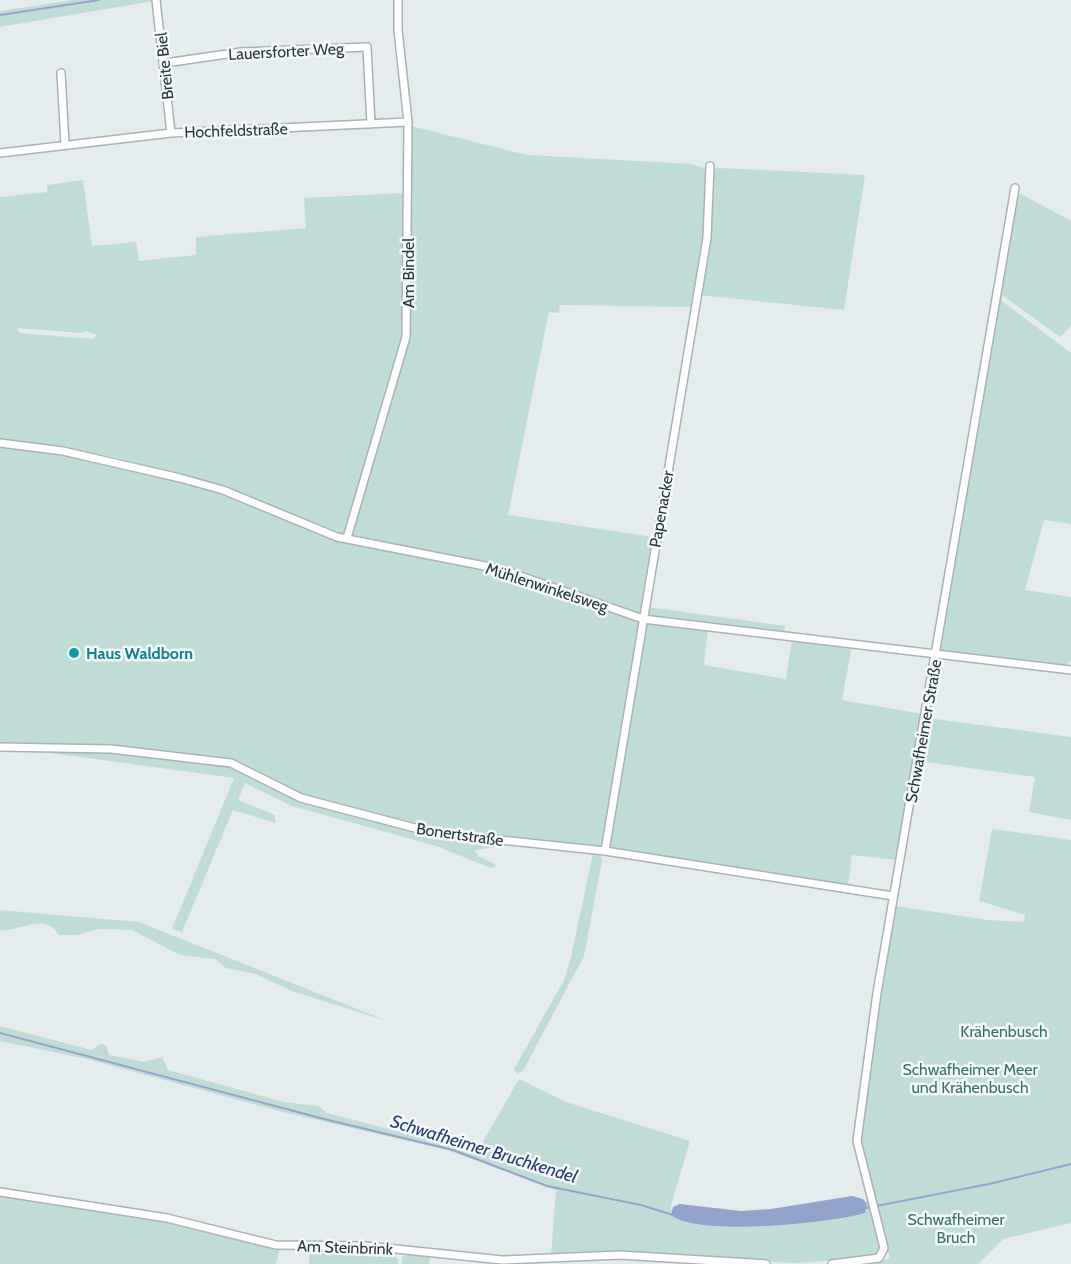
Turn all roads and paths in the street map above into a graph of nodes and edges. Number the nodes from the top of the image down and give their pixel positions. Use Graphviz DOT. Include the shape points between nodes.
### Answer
graph roads {
  1 [pos="156,0"];
  2 [pos="398,0"];
  3 [pos="165,63"];
  4 [pos="61,73"];
  5 [pos="408,122"];
  6 [pos="371,124"];
  7 [pos="171,133"];
  8 [pos="65,144"];
  9 [pos="0,153"];
  10 [pos="710,166"];
  11 [pos="1015,188"];
  12 [pos="0,443"];
  13 [pos="347,538"];
  14 [pos="643,618"];
  15 [pos="937,653"];
  16 [pos="1071,670"];
  17 [pos="0,747"];
  18 [pos="605,851"];
  19 [pos="894,896"];
  20 [pos="0,1192"];
  21 [pos="867,1262"];
  22 [pos="766,1264"];
  23 [pos="832,1264"];
  1 -- 3 [label="street, Breite Biel"];
  2 -- 5 [label="street, Am Bindel"];
  3 -- 6 [label="street, Lauersforter Weg" via="241,52 366,47"];
  3 -- 7 [label="street, Breite Biel"];
  4 -- 8 [label="street"];
  5 -- 6 [label="street, Hochfeldstraße"];
  5 -- 13 [label="street, Am Bindel" via="406,337"];
  6 -- 7 [label="street, Hochfeldstraße"];
  7 -- 8 [label="street, Hochfeldstraße"];
  8 -- 9 [label="street, Hochfeldstraße"];
  10 -- 14 [label="street, Papenacker" via="707,238"];
  11 -- 15 [label="street, Schwafheimer Straße"];
  12 -- 13 [label="street, Mühlenwinkelsweg" via="63,451 180,478 223,490"];
  13 -- 14 [label="street, Mühlenwinkelsweg" via="500,569"];
  14 -- 15 [label="street, Mühlenwinkelsweg"];
  14 -- 18 [label="street, Papenacker"];
  15 -- 16 [label="street, Mühlenwinkelsweg"];
  15 -- 19 [label="street, Schwafheimer Straße"];
  17 -- 18 [label="street, Bonertstraße" via="111,749 231,763 301,798 434,833"];
  18 -- 19 [label="street, Bonertstraße"];
  19 -- 21 [label="street, Schwafheimer Straße" via="857,1141 884,1248 879,1258"];
  20 -- 22 [label="street, Am Steinbrink" via="167,1218 276,1245 367,1246 502,1260 620,1255"];
  21 -- 23 [label="street"];
}
